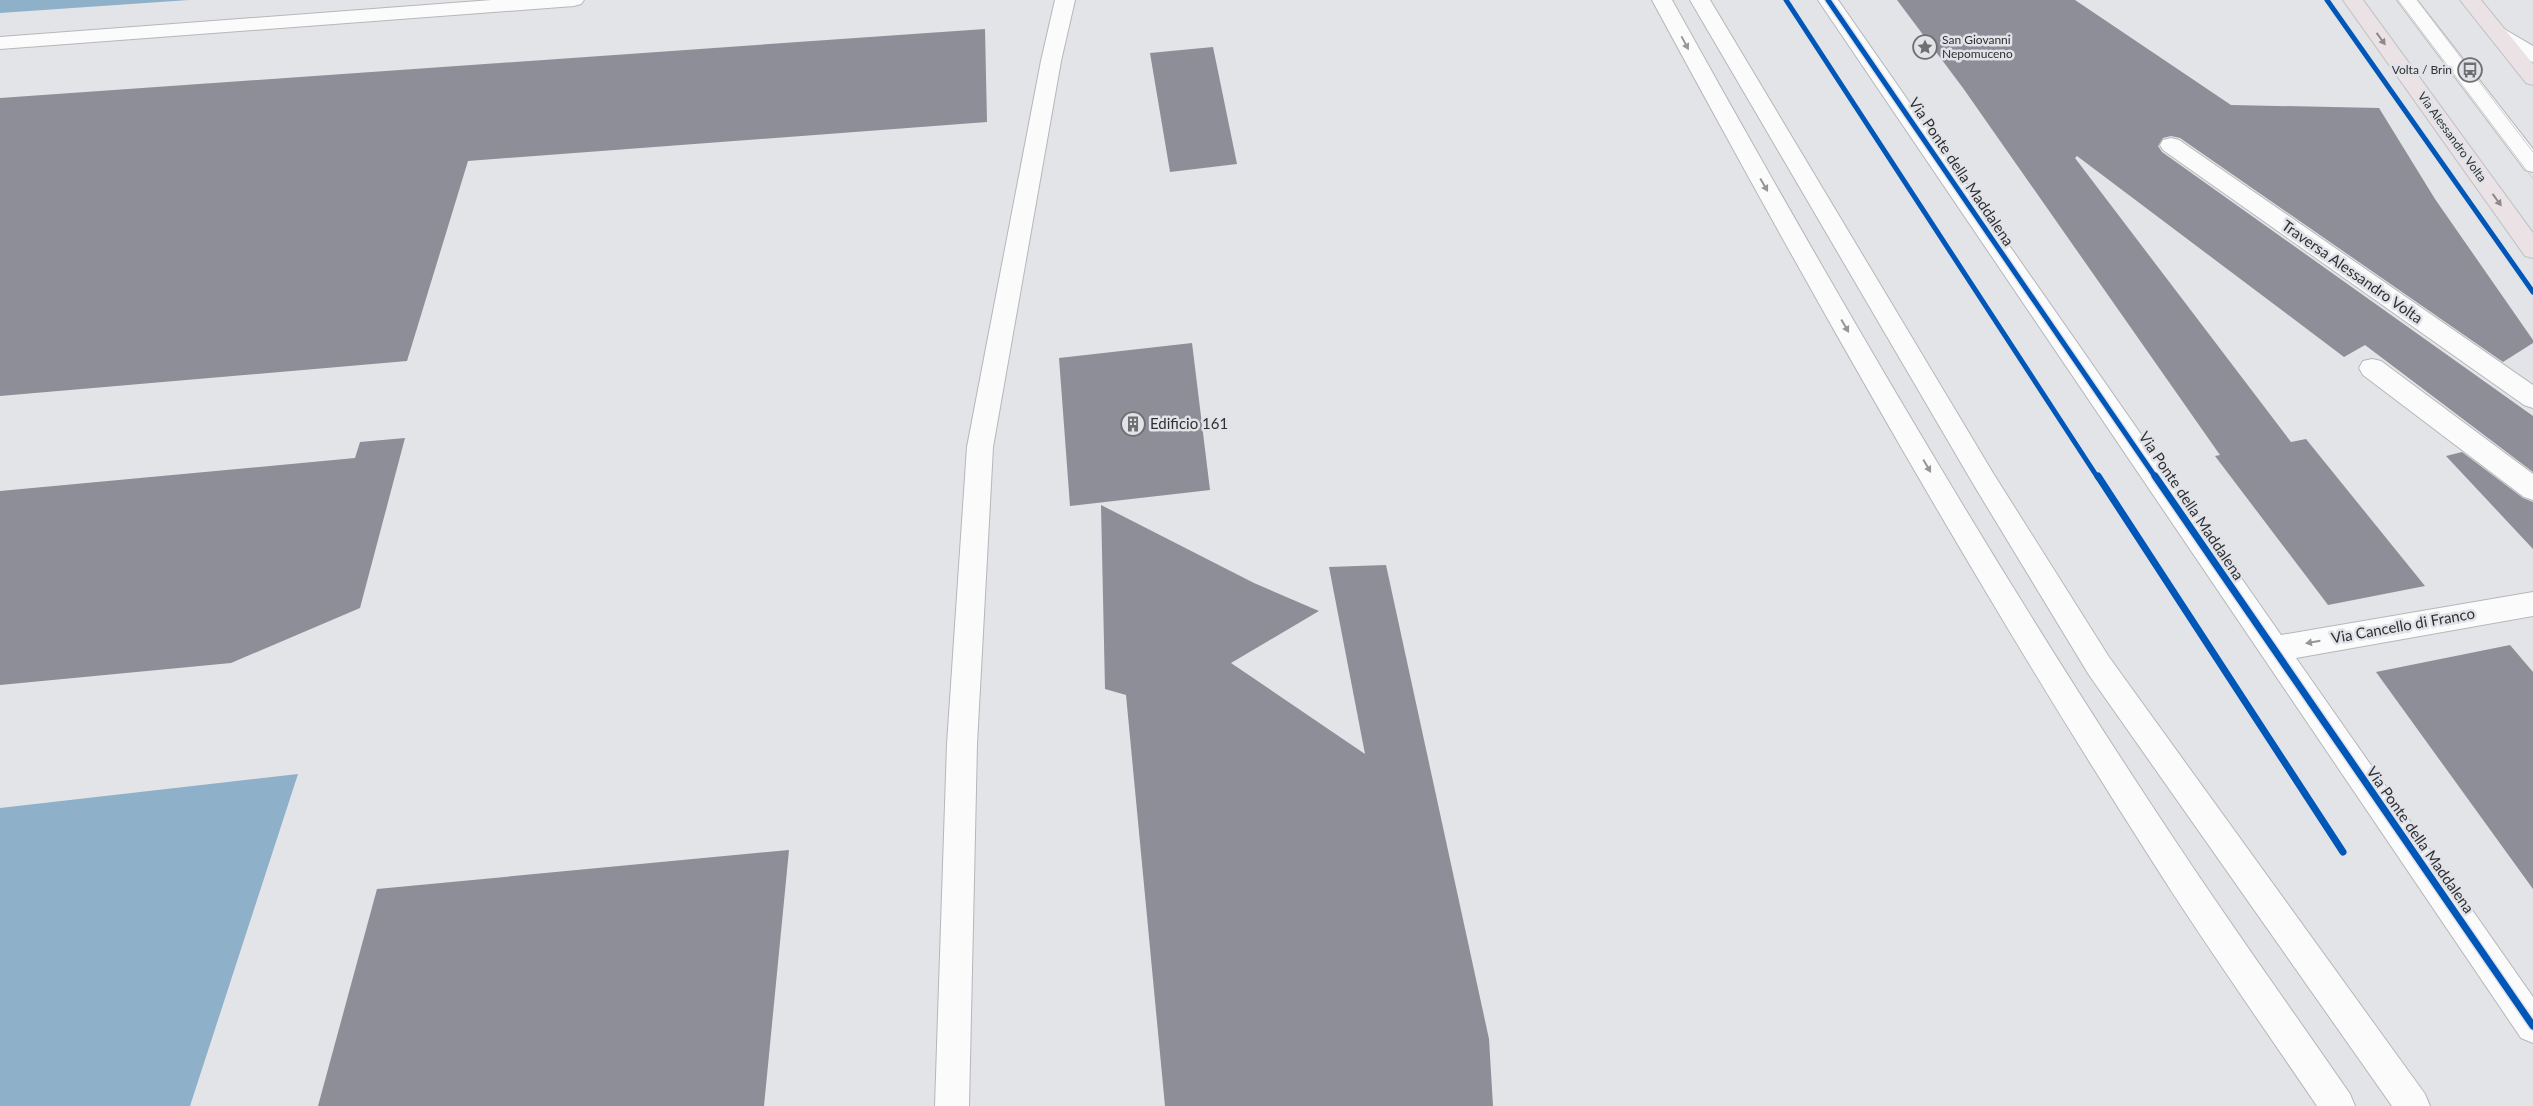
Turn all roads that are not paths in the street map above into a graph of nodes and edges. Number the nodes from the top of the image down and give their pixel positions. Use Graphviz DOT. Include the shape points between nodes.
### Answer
graph roads {
  1 [pos="574,0"];
  2 [pos="1066,0"];
  3 [pos="1662,0"];
  4 [pos="1700,0"];
  5 [pos="1828,0"];
  6 [pos="2352,0"];
  7 [pos="2407,0"];
  8 [pos="2470,0"];
  9 [pos="2497,33"];
  10 [pos="0,43"];
  11 [pos="2533,55"];
  12 [pos="2533,78"];
  13 [pos="2171,146"];
  14 [pos="2533,165"];
  15 [pos="2533,250"];
  16 [pos="2372,368"];
  17 [pos="2533,398"];
  18 [pos="2533,489"];
  19 [pos="2533,604"];
  20 [pos="2274,649"];
  21 [pos="2533,1026"];
  22 [pos="952,1106"];
  23 [pos="2338,1106"];
  24 [pos="2414,1106"];
  1 -- 10 [label="street"];
  2 -- 22 [label="street" via="1051,61 980,447 962,744"];
  3 -- 23 [label="street, one-way" via="1929,471 2139,814"];
  4 -- 24 [label="street" via="1984,480 2099,666"];
  5 -- 20 [label="street, Via Ponte della Maddalena"];
  6 -- 15 [label="main road, Via Alessandro Volta, one-way"];
  7 -- 14 [label="street"];
  8 -- 9 [label="main road"];
  9 -- 11 [label="street"];
  9 -- 12 [label="main road"];
  13 -- 17 [label="street, Traversa Alessandro Volta"];
  16 -- 18 [label="street"];
  19 -- 20 [label="street, Via Cancello di Franco, one-way"];
  20 -- 21 [label="street, Via Ponte della Maddalena"];
}
